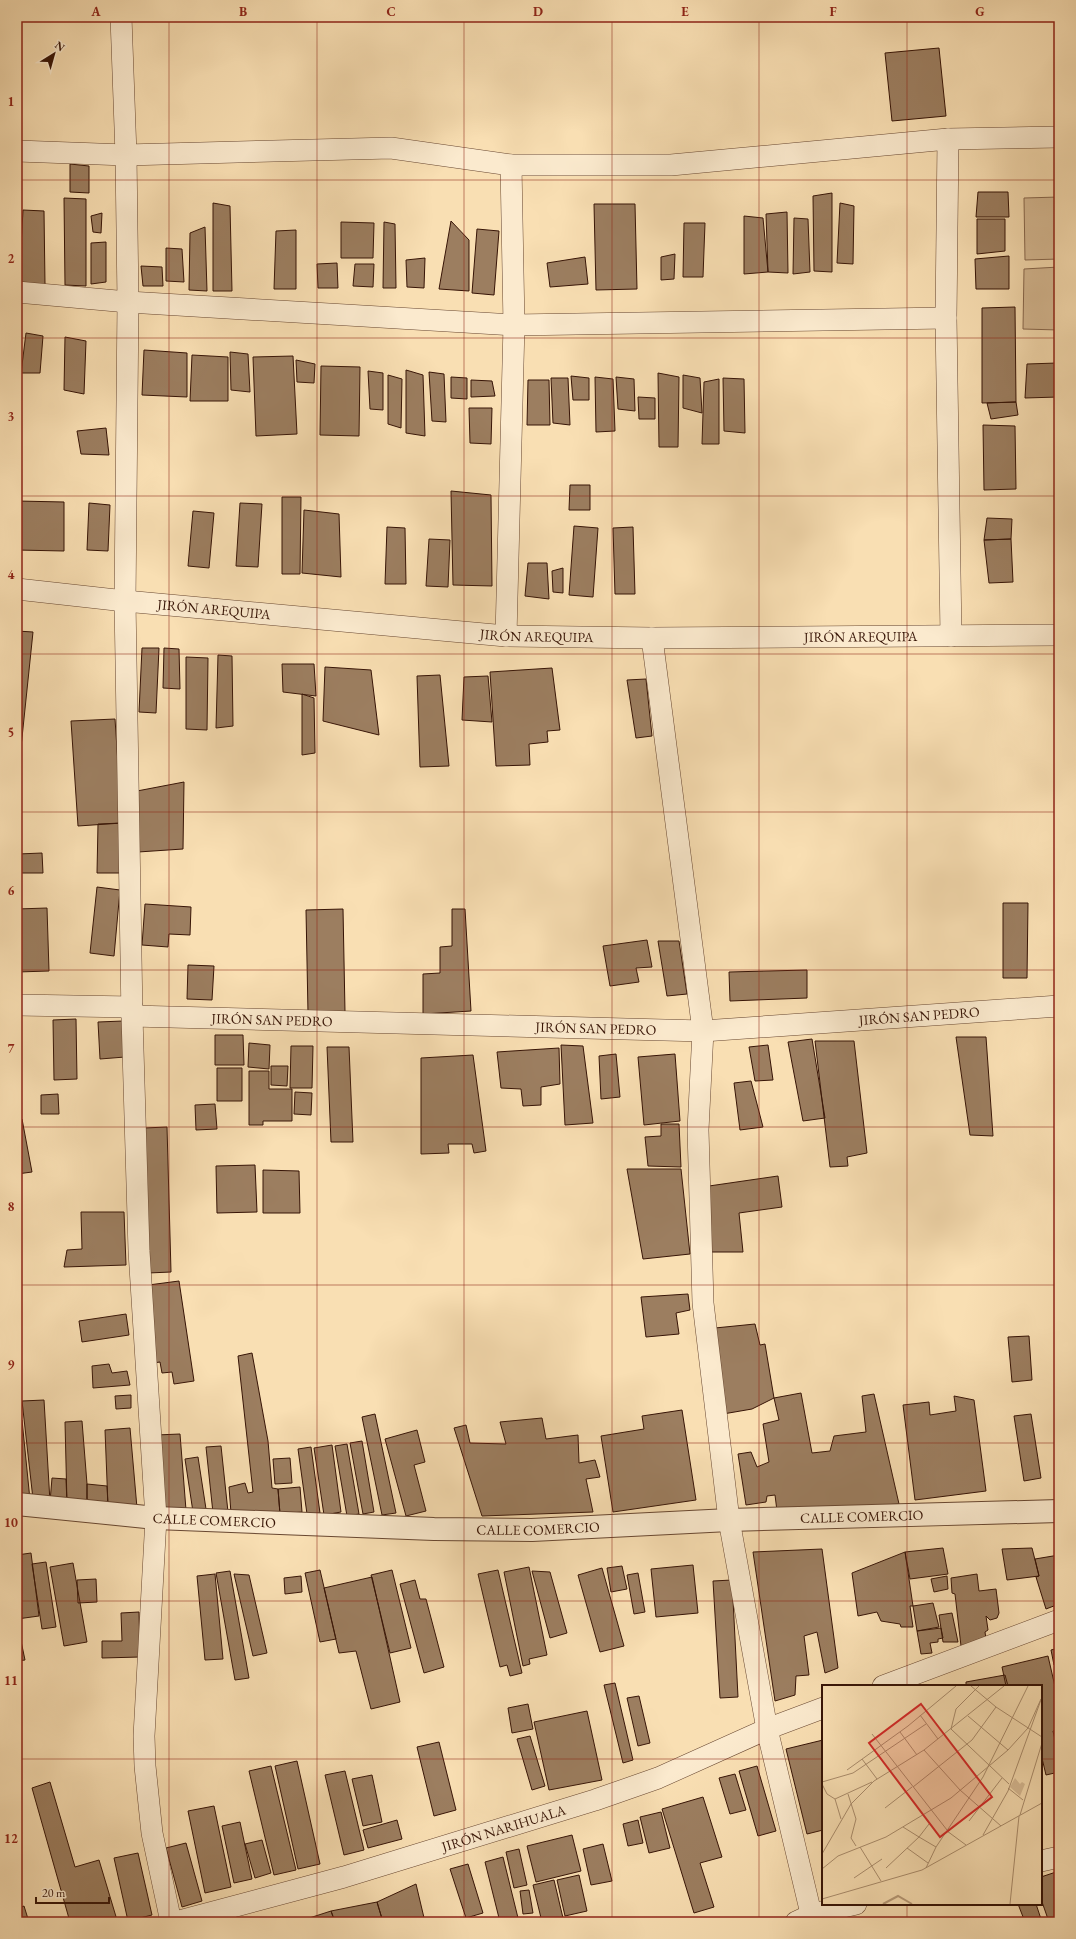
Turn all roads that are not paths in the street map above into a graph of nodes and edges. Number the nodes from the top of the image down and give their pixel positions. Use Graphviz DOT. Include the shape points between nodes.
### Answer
graph roads {
  1 [pos="121,17"];
  2 [pos="1059,137"];
  3 [pos="948,139"];
  4 [pos="17,151"];
  5 [pos="126,155"];
  6 [pos="511,165"];
  7 [pos="17,292"];
  8 [pos="128,302"];
  9 [pos="946,318"];
  10 [pos="514,325"];
  11 [pos="17,589"];
  12 [pos="125,601"];
  13 [pos="1059,635"];
  14 [pos="506,636"];
  15 [pos="951,636"];
  16 [pos="652,638"];
  17 [pos="17,1005"];
  18 [pos="1059,1006"];
  19 [pos="132,1012"];
  20 [pos="703,1031"];
  21 [pos="17,1504"];
  22 [pos="1059,1511"];
  23 [pos="156,1518"];
  24 [pos="729,1520"];
  25 [pos="1059,1620"];
  26 [pos="886,1685"];
  27 [pos="822,1708"];
  28 [pos="767,1729"];
  29 [pos="1059,1857"];
  30 [pos="1042,1861"];
  31 [pos="853,1905"];
  32 [pos="807,1919"];
  33 [pos="171,1922"];
  34 [pos="176,1922"];
  1 -- 5 [label="street"];
  2 -- 3 [label="street"];
  3 -- 6 [label="street" via="671,165"];
  3 -- 9 [label="street"];
  4 -- 5 [label="street"];
  5 -- 6 [label="street" via="391,148"];
  5 -- 8 [label="street"];
  6 -- 10 [label="street"];
  7 -- 8 [label="street"];
  8 -- 10 [label="street"];
  8 -- 12 [label="street"];
  9 -- 10 [label="street"];
  9 -- 15 [label="street"];
  10 -- 14 [label="street"];
  11 -- 12 [label="street, JIRÓN AREQUIPA"];
  12 -- 14 [label="street, JIRÓN AREQUIPA"];
  12 -- 19 [label="street"];
  13 -- 15 [label="street, JIRÓN AREQUIPA"];
  14 -- 16 [label="street, JIRÓN AREQUIPA"];
  15 -- 16 [label="street, JIRÓN AREQUIPA"];
  16 -- 20 [label="street"];
  17 -- 19 [label="street, JIRÓN SAN PEDRO"];
  18 -- 20 [label="street, JIRÓN SAN PEDRO"];
  19 -- 20 [label="street, JIRÓN SAN PEDRO"];
  19 -- 23 [label="street" via="139,1251"];
  20 -- 24 [label="street" via="698,1130 704,1303"];
  21 -- 23 [label="street, CALLE COMERCIO"];
  22 -- 24 [label="street, CALLE COMERCIO"];
  23 -- 24 [label="street, CALLE COMERCIO" via="434,1529 532,1530"];
  23 -- 33 [label="street" via="144,1736 145,1766 152,1833"];
  24 -- 28 [label="street"];
  25 -- 26 [label="street"];
  27 -- 28 [label="street, JIRÓN NARIHUALA"];
  28 -- 32 [label="street"];
  28 -- 34 [label="street, JIRÓN NARIHUALA" via="658,1778 595,1800 344,1877"];
  29 -- 30 [label="street"];
  31 -- 32 [label="street"];
}
